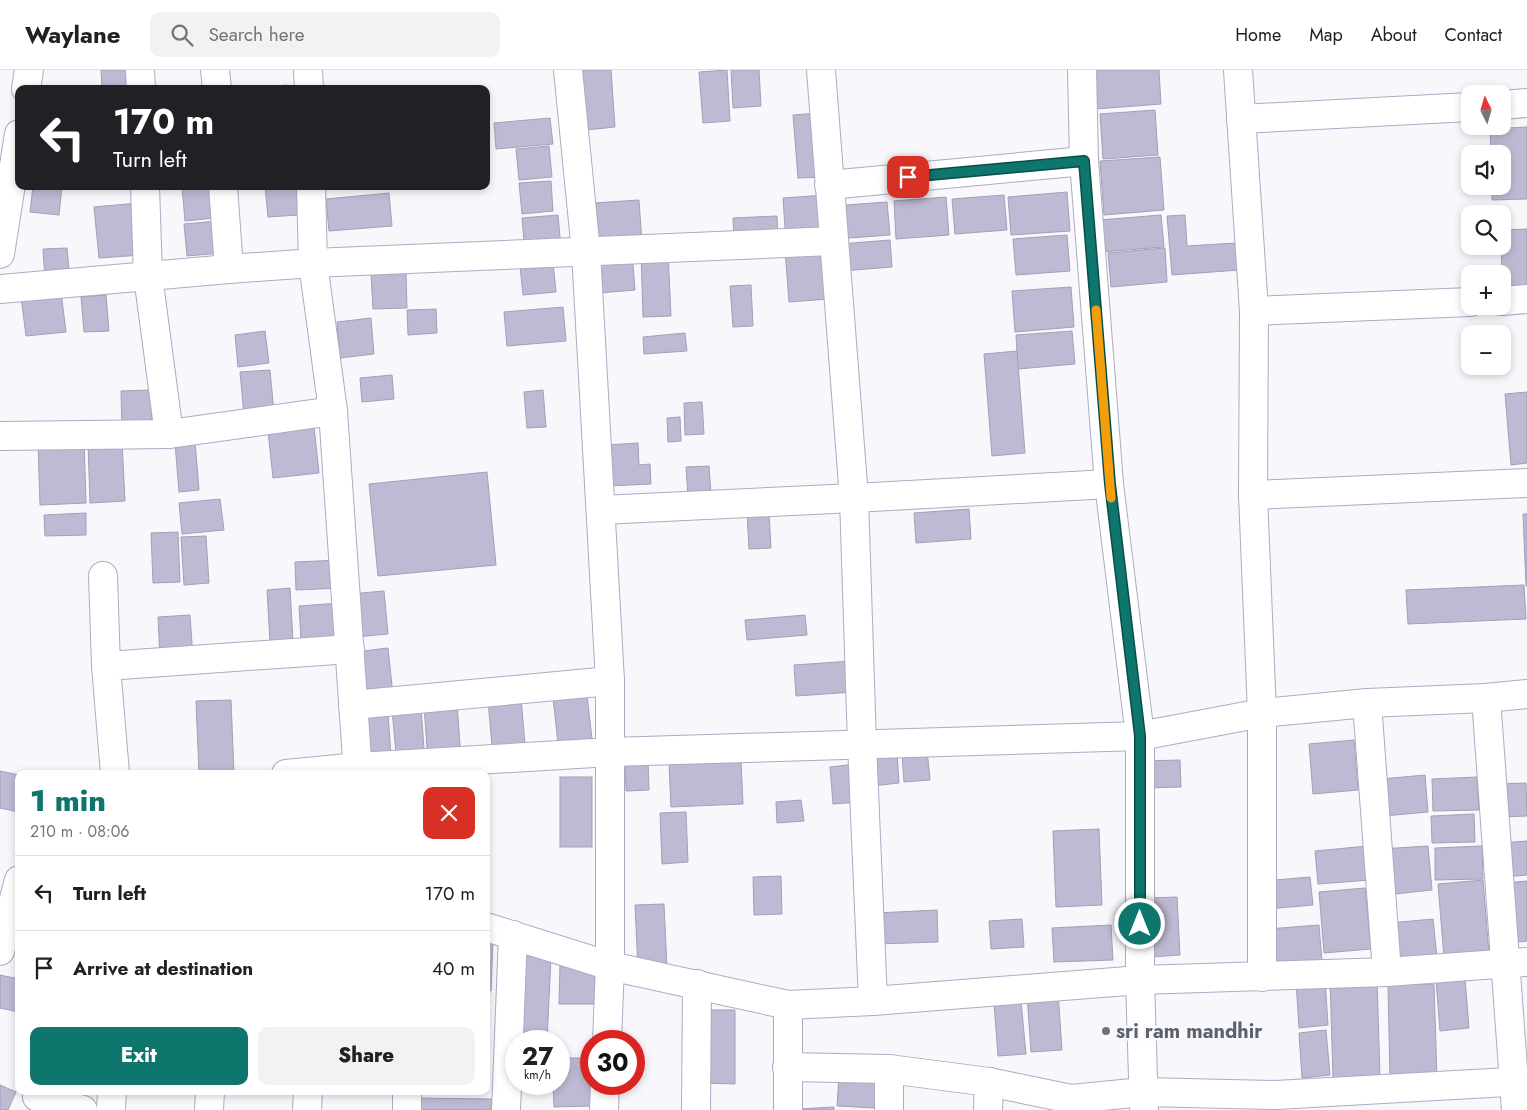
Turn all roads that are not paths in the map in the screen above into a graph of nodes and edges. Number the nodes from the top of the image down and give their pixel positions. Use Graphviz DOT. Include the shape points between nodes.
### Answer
graph roads {
  1 [pos="29,70"];
  2 [pos="140,70"];
  3 [pos="215,70"];
  4 [pos="308,70"];
  5 [pos="568,70"];
  6 [pos="821,70"];
  7 [pos="1082,70"];
  8 [pos="1238,70"];
  9 [pos="27,85"];
  10 [pos="141,85"];
  11 [pos="217,85"];
  12 [pos="309,85"];
  13 [pos="1527,104"];
  14 [pos="1511,105"];
  15 [pos="1461,107"];
  16 [pos="1240,119"];
  17 [pos="15,159"];
  18 [pos="1084,161"];
  19 [pos="829,184"];
  20 [pos="145,190"];
  21 [pos="223,190"];
  22 [pos="311,190"];
  23 [pos="833,241"];
  24 [pos="586,252"];
  25 [pos="0,254"];
  26 [pos="313,263"];
  27 [pos="229,269"];
  28 [pos="148,276"];
  29 [pos="0,289"];
  30 [pos="1511,300"];
  31 [pos="1527,300"];
  32 [pos="1461,302"];
  33 [pos="1254,311"];
  34 [pos="333,411"];
  35 [pos="169,434"];
  36 [pos="0,436"];
  37 [pos="1527,483"];
  38 [pos="1110,484"];
  39 [pos="1253,495"];
  40 [pos="854,498"];
  41 [pos="601,510"];
  42 [pos="103,576"];
  43 [pos="350,649"];
  44 [pos="106,666"];
  45 [pos="610,681"];
  46 [pos="1527,694"];
  47 [pos="1486,698"];
  48 [pos="1367,704"];
  49 [pos="353,705"];
  50 [pos="1262,713"];
  51 [pos="1140,736"];
  52 [pos="862,744"];
  53 [pos="611,752"];
  54 [pos="115,770"];
  55 [pos="358,770"];
  56 [pos="15,895"];
  57 [pos="490,928"];
  58 [pos="513,935"];
  59 [pos="0,951"];
  60 [pos="1516,963"];
  61 [pos="610,966"];
  62 [pos="1387,972"];
  63 [pos="1262,977"];
  64 [pos="1140,980"];
  65 [pos="697,984"];
  66 [pos="873,1001"];
  67 [pos="788,1005"];
  68 [pos="607,1030"];
  69 [pos="787,1067"];
  70 [pos="889,1069"];
  71 [pos="1521,1081"];
  72 [pos="989,1082"];
  73 [pos="112,1095"];
  74 [pos="210,1095"];
  75 [pos="308,1095"];
  76 [pos="407,1095"];
  77 [pos="605,1095"];
  78 [pos="37,1099"];
  79 [pos="1144,1101"];
  80 [pos="1276,1102"];
  81 [pos="1071,1105"];
  82 [pos="83,1110"];
  83 [pos="111,1110"];
  84 [pos="209,1110"];
  85 [pos="307,1110"];
  86 [pos="407,1110"];
  87 [pos="506,1110"];
  88 [pos="604,1110"];
  89 [pos="696,1110"];
  90 [pos="788,1110"];
  91 [pos="889,1110"];
  92 [pos="988,1110"];
  93 [pos="1516,1110"];
  1 -- 9 [label="street"];
  2 -- 10 [label="street"];
  3 -- 11 [label="street"];
  4 -- 12 [label="street"];
  5 -- 24 [label="street"];
  6 -- 19 [label="street"];
  7 -- 18 [label="street"];
  8 -- 16 [label="street"];
  13 -- 14 [label="street"];
  15 -- 16 [label="street"];
  16 -- 33 [label="street"];
  17 -- 25 [label="street"];
  18 -- 19 [label="street"];
  18 -- 38 [label="street"];
  19 -- 23 [label="street"];
  20 -- 28 [label="street"];
  21 -- 27 [label="street"];
  22 -- 26 [label="street"];
  23 -- 24 [label="street"];
  23 -- 40 [label="street"];
  24 -- 26 [label="street"];
  24 -- 41 [label="street"];
  26 -- 27 [label="street"];
  26 -- 34 [label="street"];
  27 -- 28 [label="street"];
  28 -- 29 [label="street"];
  28 -- 35 [label="street"];
  30 -- 31 [label="street"];
  32 -- 33 [label="street"];
  33 -- 39 [label="street"];
  34 -- 35 [label="street"];
  34 -- 43 [label="street"];
  35 -- 36 [label="street"];
  37 -- 39 [label="street"];
  38 -- 40 [label="street"];
  38 -- 51 [label="street"];
  39 -- 50 [label="street"];
  40 -- 41 [label="street"];
  40 -- 52 [label="street"];
  41 -- 45 [label="street"];
  42 -- 44 [label="street"];
  43 -- 44 [label="street"];
  43 -- 49 [label="street"];
  44 -- 54 [label="street"];
  45 -- 49 [label="street"];
  45 -- 53 [label="street"];
  46 -- 47 [label="street"];
  47 -- 48 [label="street"];
  47 -- 60 [label="street"];
  48 -- 50 [label="street"];
  48 -- 62 [label="street"];
  49 -- 55 [label="street"];
  50 -- 51 [label="street"];
  50 -- 63 [label="street"];
  51 -- 52 [label="street"];
  51 -- 64 [label="street"];
  52 -- 53 [label="street"];
  52 -- 66 [label="street"];
  53 -- 55 [label="street"];
  53 -- 61 [label="street"];
  56 -- 59 [label="street"];
  57 -- 58 [label="street"];
  58 -- 61 [label="street"];
  58 -- 87 [label="street"];
  60 -- 62 [label="street"];
  60 -- 71 [label="street"];
  61 -- 65 [label="street"];
  61 -- 68 [label="street"];
  62 -- 63 [label="street"];
  63 -- 64 [label="street"];
  64 -- 66 [label="street"];
  64 -- 79 [label="street"];
  65 -- 67 [label="street"];
  65 -- 89 [label="street"];
  66 -- 67 [label="street"];
  67 -- 69 [label="street"];
  69 -- 70 [label="street"];
  69 -- 90 [label="street"];
  70 -- 72 [label="street"];
  70 -- 91 [label="street"];
  71 -- 80 [label="street"];
  71 -- 93 [label="street"];
  72 -- 81 [label="street"];
  72 -- 92 [label="street"];
  73 -- 83 [label="street"];
  74 -- 84 [label="street"];
  75 -- 85 [label="street"];
  76 -- 86 [label="street"];
  77 -- 88 [label="street"];
  78 -- 82 [label="street"];
  79 -- 80 [label="street"];
  79 -- 81 [label="street"];
}
